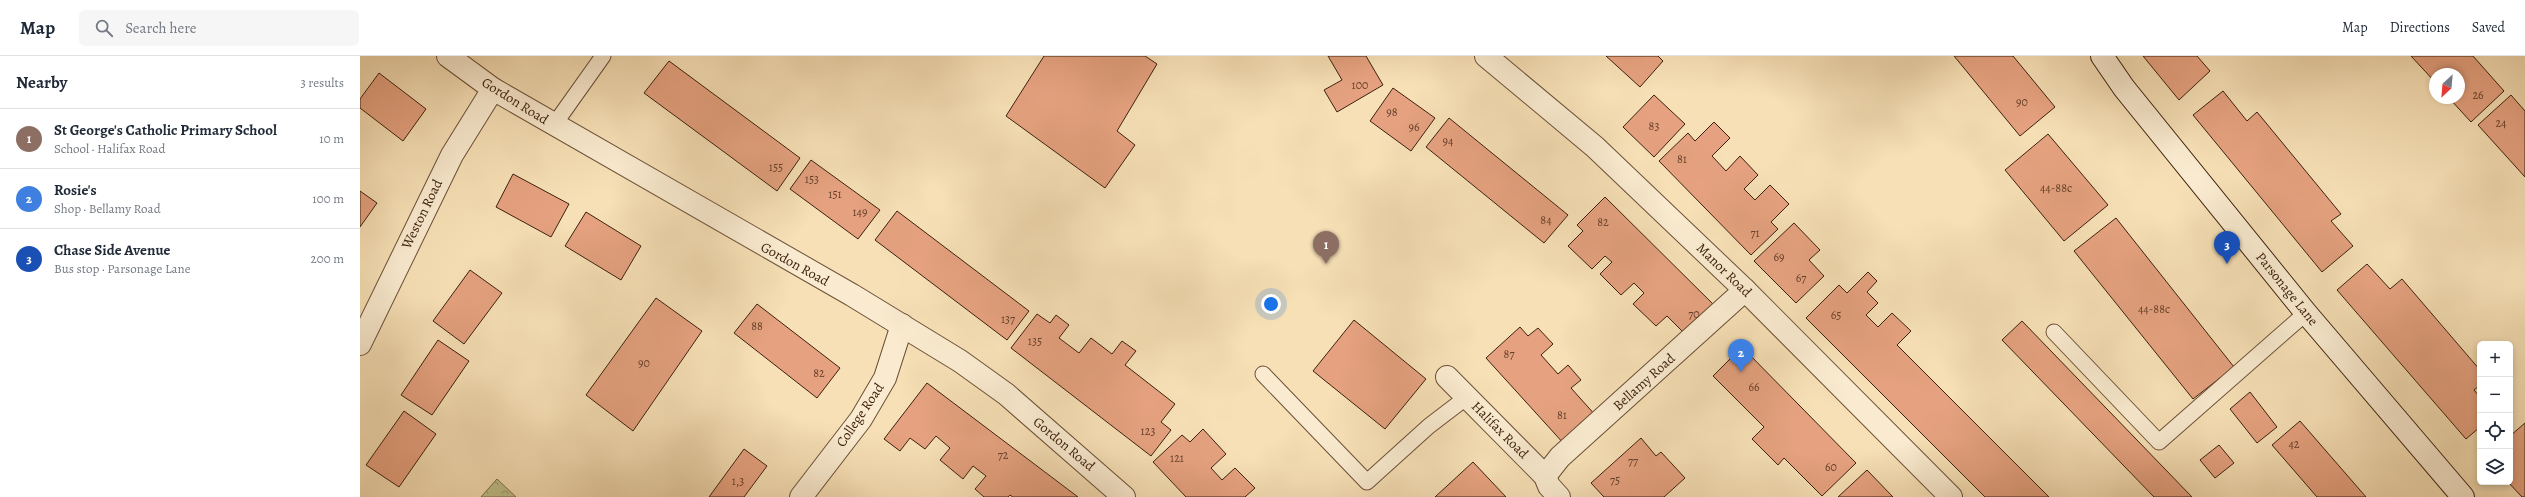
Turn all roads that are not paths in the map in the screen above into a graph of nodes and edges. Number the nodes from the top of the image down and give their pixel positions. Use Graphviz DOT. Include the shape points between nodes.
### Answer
graph roads {
  1 [pos="448,56"];
  2 [pos="603,56"];
  3 [pos="1486,56"];
  4 [pos="2102,56"];
  5 [pos="493,89"];
  6 [pos="554,125"];
  7 [pos="1745,290"];
  8 [pos="2306,313"];
  9 [pos="902,325"];
  10 [pos="2054,332"];
  11 [pos="360,344"];
  12 [pos="1263,374"];
  13 [pos="1447,377"];
  14 [pos="1466,397"];
  15 [pos="1548,489"];
  16 [pos="802,497"];
  17 [pos="1124,497"];
  18 [pos="1951,497"];
  19 [pos="2463,497"];
  1 -- 5 [label="street, Gordon Road"];
  2 -- 6 [label="lane"];
  3 -- 7 [label="street, Manor Road" via="1595,147"];
  4 -- 8 [label="street, Parsonage Lane" via="2124,88"];
  5 -- 6 [label="street, Gordon Road"];
  5 -- 11 [label="street, Weston Road" via="449,162"];
  6 -- 9 [label="street, Gordon Road"];
  7 -- 15 [label="street, Bellamy Road" via="1560,458"];
  7 -- 18 [label="street, Manor Road"];
  8 -- 10 [label="lane" via="2159,442"];
  8 -- 19 [label="street, Parsonage Lane"];
  9 -- 16 [label="street, College Road" via="881,385 861,419"];
  9 -- 17 [label="street, Gordon Road" via="960,361 1006,394"];
  12 -- 14 [label="lane" via="1367,482 1429,426"];
  13 -- 14 [label="street, Halifax Road"];
  14 -- 15 [label="street, Halifax Road"];
}
